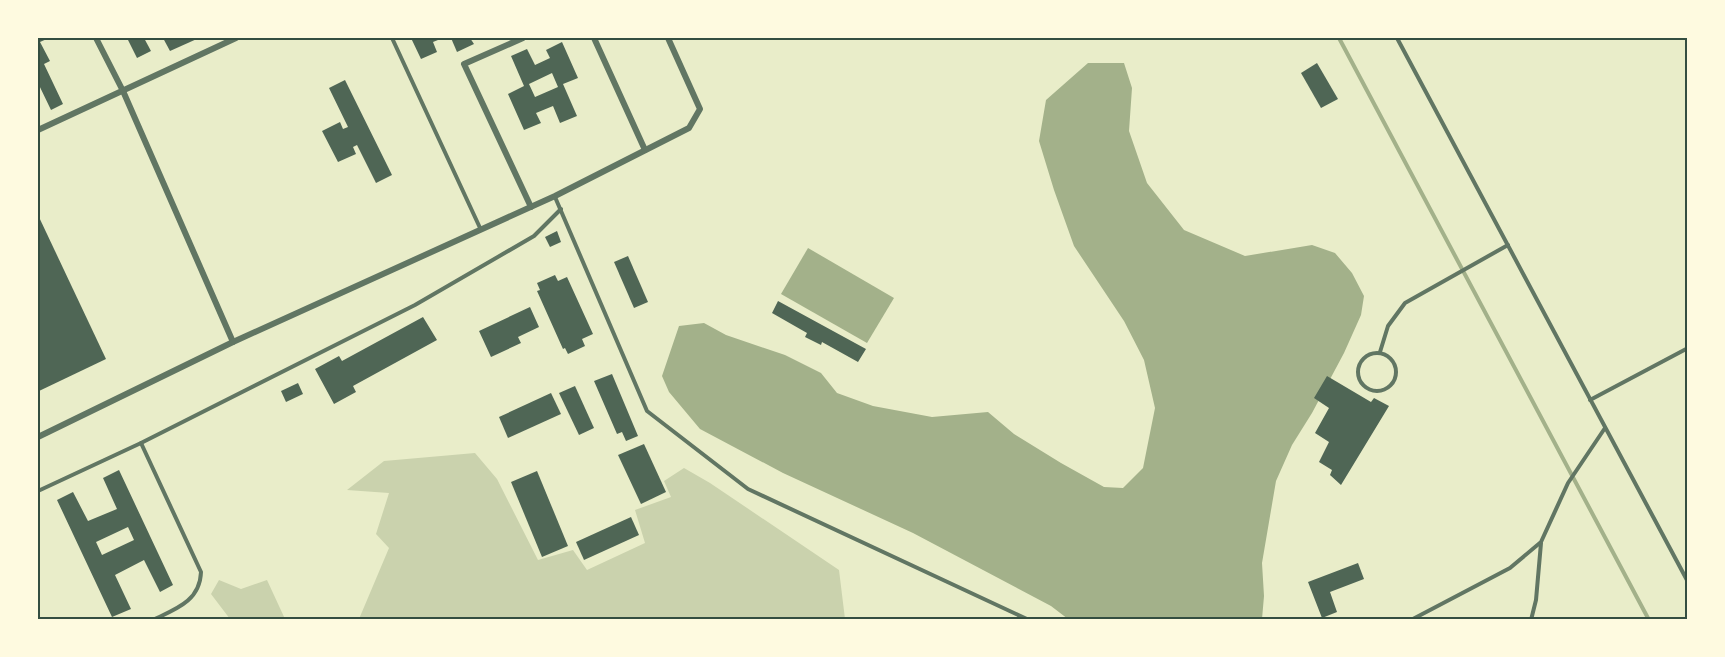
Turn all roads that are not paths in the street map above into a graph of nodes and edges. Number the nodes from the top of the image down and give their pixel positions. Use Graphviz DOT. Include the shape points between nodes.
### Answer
graph roads {
  1 [pos="96,38"];
  2 [pos="236,38"];
  3 [pos="392,38"];
  4 [pos="523,38"];
  5 [pos="594,38"];
  6 [pos="668,38"];
  7 [pos="1397,38"];
  8 [pos="123,91"];
  9 [pos="38,130"];
  10 [pos="645,150"];
  11 [pos="555,196"];
  12 [pos="531,207"];
  13 [pos="561,209"];
  14 [pos="481,230"];
  15 [pos="1508,245"];
  16 [pos="233,342"];
  17 [pos="1688,348"];
  18 [pos="1380,352"];
  19 [pos="1590,400"];
  20 [pos="1605,428"];
  21 [pos="38,437"];
  22 [pos="141,443"];
  23 [pos="38,491"];
  24 [pos="1541,542"];
  25 [pos="1688,582"];
  26 [pos="153,620"];
  27 [pos="1029,620"];
  28 [pos="1410,620"];
  29 [pos="1531,620"];
  1 -- 8 [label="street"];
  2 -- 8 [label="street"];
  3 -- 14 [label="lane"];
  4 -- 12 [label="street" via="464,64"];
  5 -- 10 [label="street"];
  6 -- 10 [label="street" via="700,109 689,128"];
  7 -- 15 [label="lane"];
  8 -- 9 [label="street"];
  8 -- 16 [label="street"];
  10 -- 11 [label="street"];
  11 -- 12 [label="street"];
  11 -- 13 [label="lane"];
  12 -- 14 [label="street"];
  13 -- 22 [label="lane" via="534,236 415,305"];
  13 -- 27 [label="lane" via="647,411 748,489"];
  14 -- 16 [label="street"];
  15 -- 18 [label="lane" via="1405,303 1388,326"];
  15 -- 19 [label="lane"];
  16 -- 21 [label="street"];
  17 -- 19 [label="lane"];
  18 -- 18 [label="lane" via="1367,355 1359,366 1359,380 1374,391 1386,389 1397,374 1394,362"];
  19 -- 20 [label="lane"];
  20 -- 24 [label="lane" via="1568,483"];
  20 -- 25 [label="lane"];
  22 -- 23 [label="lane"];
  22 -- 26 [label="lane" via="201,572 200,584 186,604"];
  24 -- 28 [label="lane" via="1510,568"];
  24 -- 29 [label="lane"];
}
